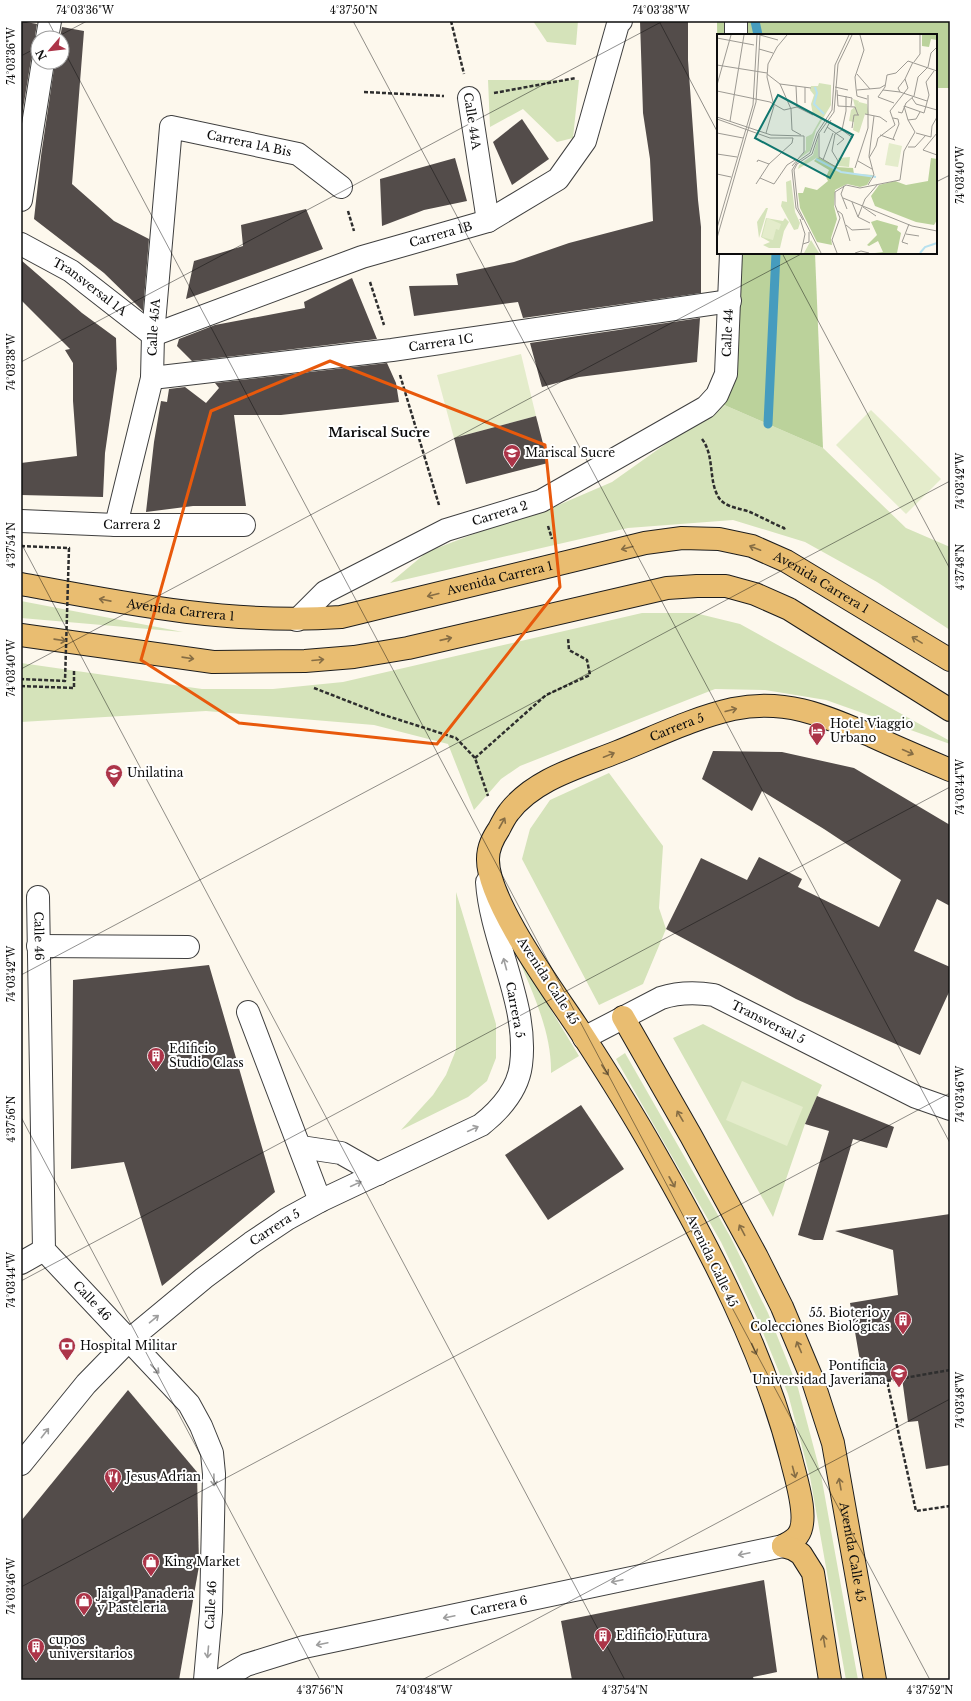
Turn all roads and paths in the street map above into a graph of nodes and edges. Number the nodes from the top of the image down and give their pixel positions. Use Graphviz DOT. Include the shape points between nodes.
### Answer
graph roads {
  1 [pos="451,21"];
  2 [pos="622,21"];
  3 [pos="736,21"];
  4 [pos="736,34"];
  5 [pos="42,70"];
  6 [pos="469,98"];
  7 [pos="170,127"];
  8 [pos="341,187"];
  9 [pos="21,200"];
  10 [pos="488,221"];
  11 [pos="21,244"];
  12 [pos="731,254"];
  13 [pos="730,301"];
  14 [pos="153,335"];
  15 [pos="152,378"];
  16 [pos="706,407"];
  17 [pos="686,418"];
  18 [pos="21,521"];
  19 [pos="116,525"];
  20 [pos="244,525"];
  21 [pos="787,533"];
  22 [pos="21,546"];
  23 [pos="21,584"];
  24 [pos="567,611"];
  25 [pos="297,620"];
  26 [pos="21,635"];
  27 [pos="950,660"];
  28 [pos="75,667"];
  29 [pos="21,679"];
  30 [pos="21,686"];
  31 [pos="309,686"];
  32 [pos="950,710"];
  33 [pos="476,758"];
  34 [pos="950,770"];
  35 [pos="499,830"];
  36 [pos="488,859"];
  37 [pos="38,897"];
  38 [pos="38,946"];
  39 [pos="188,947"];
  40 [pos="248,1012"];
  41 [pos="623,1018"];
  42 [pos="584,1038"];
  43 [pos="950,1109"];
  44 [pos="301,1147"];
  45 [pos="378,1174"];
  46 [pos="320,1201"];
  47 [pos="44,1250"];
  48 [pos="21,1263"];
  49 [pos="128,1341"];
  50 [pos="950,1370"];
  51 [pos="21,1464"];
  52 [pos="950,1506"];
  53 [pos="783,1546"];
  54 [pos="205,1680"];
  55 [pos="221,1680"];
  56 [pos="830,1680"];
  57 [pos="874,1680"];
  1 -- 6 [label="path, Calle 44A"];
  2 -- 10 [label="street, Carrera 1B" via="618,24 585,141 558,179"];
  3 -- 4 [label="street"];
  5 -- 9 [label="street"];
  6 -- 10 [label="street, Calle 44A"];
  7 -- 8 [label="street, Carrera 1A Bis" via="298,154"];
  7 -- 14 [label="street, Calle 45A"];
  10 -- 14 [label="street, Carrera 1B" via="362,257"];
  11 -- 14 [label="street, Transversal 1A" via="71,271"];
  12 -- 13 [label="street, Calle 44"];
  13 -- 15 [label="street, Carrera 1C" via="392,350"];
  13 -- 16 [label="street, Calle 44" via="726,374 717,395"];
  14 -- 15 [label="street, Calle 45A"];
  15 -- 19 [label="street, Calle 45A"];
  16 -- 17 [label="street, Carrera 2"];
  17 -- 21 [label="path" via="708,447 720,498 727,505 784,528"];
  17 -- 25 [label="street, Carrera 2" via="541,501 446,530 324,592"];
  18 -- 19 [label="street, Carrera 2"];
  19 -- 20 [label="street, Carrera 2"];
  22 -- 29 [label="path, bridge" via="69,548 65,681"];
  25 -- 23 [label="main road, Avenida Carrera 1, one-way" via="227,616 136,606"];
  26 -- 24 [label="main road, one-way" via="213,662 305,661 354,657 408,648"];
  24 -- 32 [label="main road" via="667,588 726,586 755,594 789,609"];
  24 -- 33 [label="path" via="569,650 588,660 590,676 546,695"];
  27 -- 25 [label="main road, Avenida Carrera 1, one-way" via="786,561 752,546 719,539 682,538 645,543 341,617"];
  28 -- 30 [label="path" via="74,688"];
  31 -- 33 [label="path" via="381,714 456,738"];
  33 -- 35 [label="path"];
  35 -- 34 [label="main road, Carrera 5, one-way" via="519,800 536,788 580,767 693,722 734,709 762,706 805,710 827,716"];
  35 -- 36 [label="main road, Carrera 5" via="491,842"];
  36 -- 42 [label="main road, Avenida Calle 45" via="490,878 498,898 526,948"];
  45 -- 36 [label="street, Carrera 5, one-way" via="481,1125 496,1113 513,1090 521,1066 522,1040 487,884"];
  37 -- 38 [label="street, Calle 46"];
  38 -- 39 [label="street"];
  38 -- 47 [label="street, Calle 46"];
  40 -- 44 [label="street"];
  41 -- 42 [label="street, Transversal 5"];
  41 -- 43 [label="street, Transversal 5" via="673,994 714,995 916,1097"];
  57 -- 41 [label="main road, Avenida Calle 45, one-way" via="833,1443 813,1381 782,1307 757,1258 692,1136"];
  42 -- 53 [label="main road, Avenida Calle 45, one-way" via="651,1145 688,1211 740,1316 760,1365 787,1445 801,1506 802,1519 798,1535"];
  44 -- 45 [label="street" via="341,1152"];
  44 -- 46 [label="street"];
  46 -- 45 [label="street, Carrera 5, one-way"];
  49 -- 46 [label="street, Carrera 5, one-way" via="251,1243"];
  47 -- 48 [label="street"];
  47 -- 49 [label="street, Calle 46"];
  51 -- 49 [label="street, Carrera 5, one-way" via="86,1384"];
  49 -- 54 [label="street, Calle 46, one-way" via="189,1404 212,1453 214,1498 211,1612"];
  50 -- 52 [label="path" via="887,1381 916,1511"];
  53 -- 55 [label="street, Carrera 6, one-way" via="304,1647 246,1666"];
  56 -- 53 [label="main road, one-way" via="813,1573 801,1554"];
}
